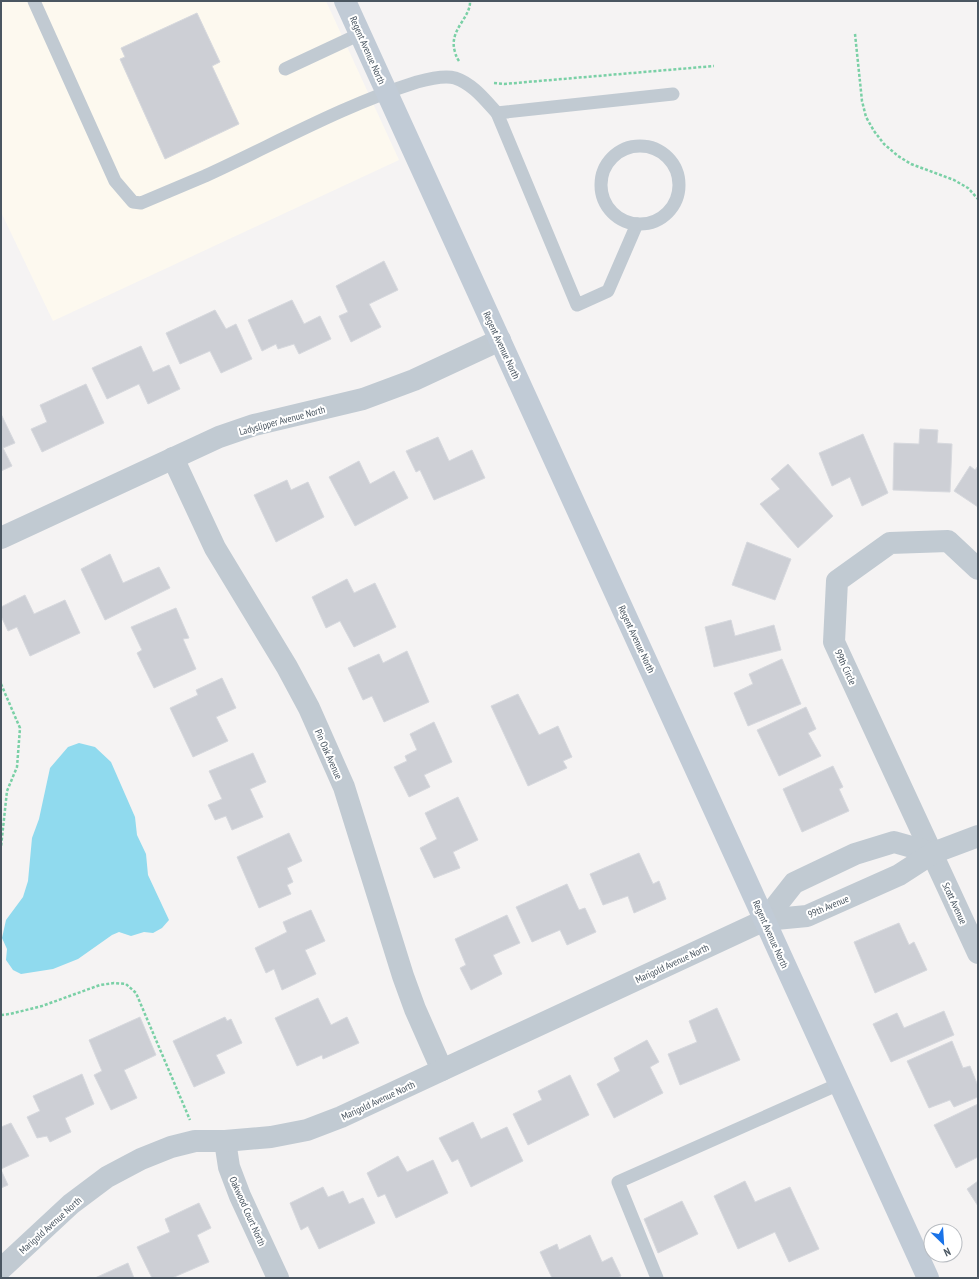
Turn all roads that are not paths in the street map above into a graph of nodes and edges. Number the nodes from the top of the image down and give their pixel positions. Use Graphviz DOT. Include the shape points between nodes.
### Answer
graph roads {
  1 [pos="34,1"];
  2 [pos="345,1"];
  3 [pos="360,34"];
  4 [pos="285,69"];
  5 [pos="387,93"];
  6 [pos="673,94"];
  7 [pos="497,113"];
  8 [pos="637,224"];
  9 [pos="500,340"];
  10 [pos="173,458"];
  11 [pos="1,538"];
  12 [pos="978,569"];
  13 [pos="978,836"];
  14 [pos="933,854"];
  15 [pos="765,920"];
  16 [pos="978,953"];
  17 [pos="442,1070"];
  18 [pos="840,1084"];
  19 [pos="225,1141"];
  20 [pos="1,1269"];
  21 [pos="278,1278"];
  22 [pos="657,1278"];
  23 [pos="928,1278"];
  1 -- 5 [label="lane" via="115,182 133,202 141,203 204,176"];
  2 -- 3 [label="street, Regent Avenue North"];
  3 -- 4 [label="lane"];
  3 -- 5 [label="street, Regent Avenue North"];
  5 -- 7 [label="lane" via="417,82 455,78 474,88"];
  5 -- 9 [label="street, Regent Avenue North"];
  6 -- 7 [label="lane"];
  7 -- 8 [label="lane" via="577,305 608,291"];
  8 -- 8 [label="lane" via="649,223 670,210 679,186 677,173 671,161 661,152 635,146 622,150 611,158 604,169 601,181 606,205 625,221"];
  9 -- 10 [label="street, Ladyslipper Avenue North" via="414,380 363,399 254,425 219,437"];
  9 -- 15 [label="street, Regent Avenue North"];
  10 -- 11 [label="street, Ladyslipper Avenue North"];
  10 -- 17 [label="street, Pin Oak Avenue" via="215,548 309,708 344,787 403,976"];
  12 -- 14 [label="street, 99th Circle" via="948,541 890,544 837,581 834,642"];
  13 -- 14 [label="street, 99th Avenue"];
  14 -- 15 [label="street, 99th Avenue" via="899,875 807,916"];
  14 -- 15 [label="street" via="894,842 855,854 794,883"];
  14 -- 16 [label="street, Scott Avenue"];
  15 -- 17 [label="street, Marigold Avenue North"];
  15 -- 18 [label="street, Regent Avenue North"];
  17 -- 19 [label="street, Marigold Avenue North" via="307,1130 271,1138"];
  18 -- 22 [label="lane" via="618,1182"];
  18 -- 23 [label="street, Regent Avenue North"];
  19 -- 20 [label="street, Marigold Avenue North" via="195,1141 171,1147 107,1177 71,1204"];
  19 -- 21 [label="street, Oakwood Court North" via="229,1167 240,1196"];
}
